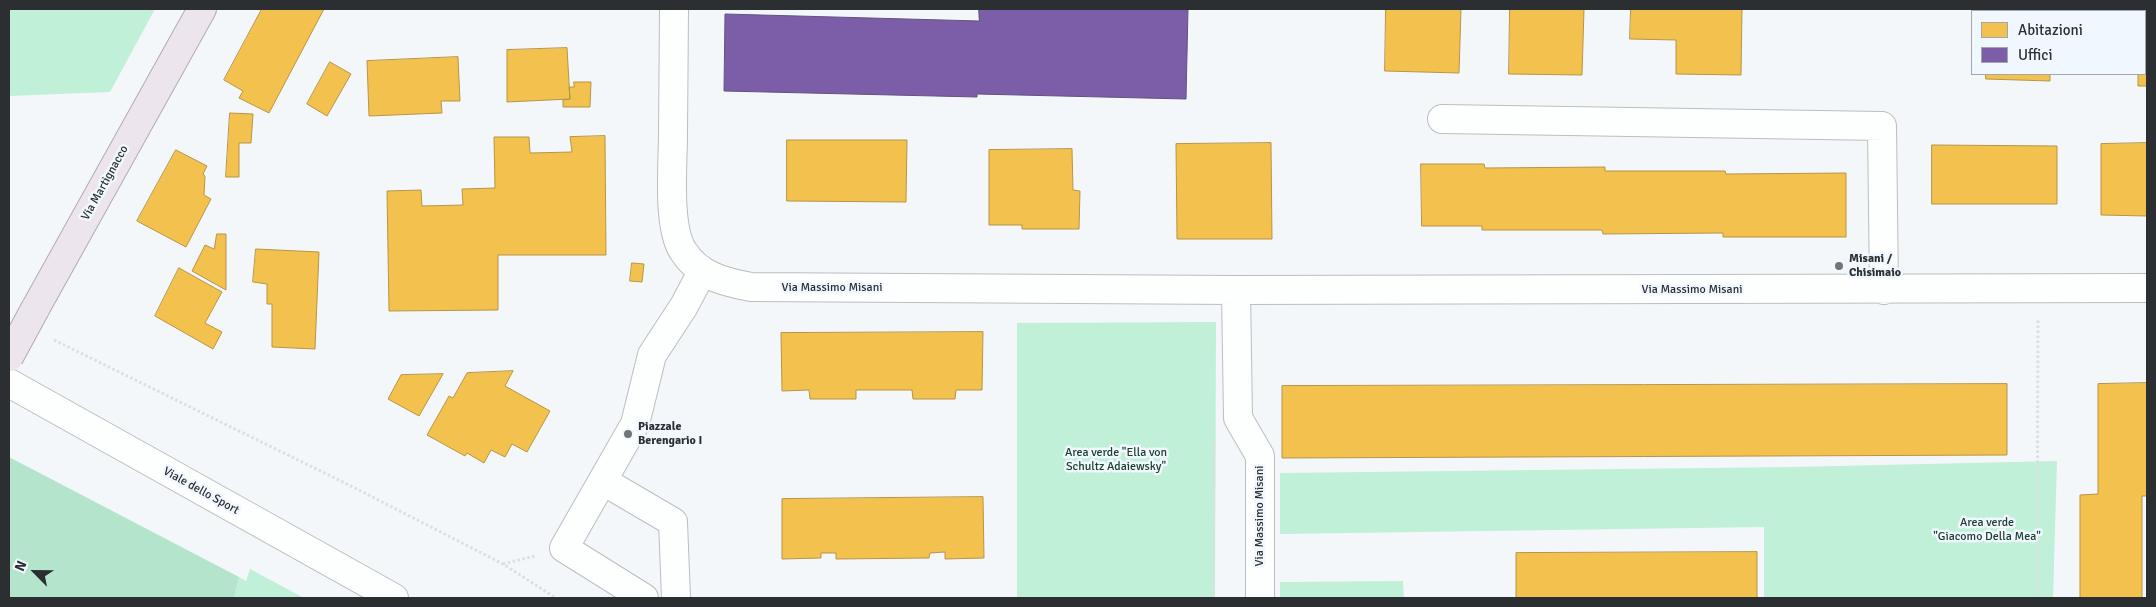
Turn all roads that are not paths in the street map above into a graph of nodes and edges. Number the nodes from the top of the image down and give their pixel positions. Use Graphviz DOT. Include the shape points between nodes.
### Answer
graph roads {
  1 [pos="202,9"];
  2 [pos="674,9"];
  3 [pos="1442,119"];
  4 [pos="702,272"];
  5 [pos="2147,288"];
  6 [pos="1236,290"];
  7 [pos="1884,290"];
  8 [pos="9,357"];
  9 [pos="9,383"];
  10 [pos="603,481"];
  11 [pos="394,598"];
  12 [pos="644,598"];
  13 [pos="676,598"];
  14 [pos="1260,598"];
  1 -- 8 [label="main road, Via Martignacco, bridge"];
  2 -- 4 [label="street, Via Massimo Misani" via="673,192 676,230 683,250"];
  3 -- 7 [label="street" via="1882,126"];
  4 -- 6 [label="street, Via Massimo Misani" via="728,283 751,287"];
  4 -- 10 [label="street" via="652,355 635,424"];
  5 -- 7 [label="street, Via Massimo Misani"];
  6 -- 7 [label="street, Via Massimo Misani"];
  6 -- 14 [label="street, Via Massimo Misani" via="1238,418 1260,456"];
  9 -- 11 [label="street, Viale dello Sport"];
  10 -- 12 [label="street" via="564,548"];
  10 -- 13 [label="street" via="673,522"];
}
